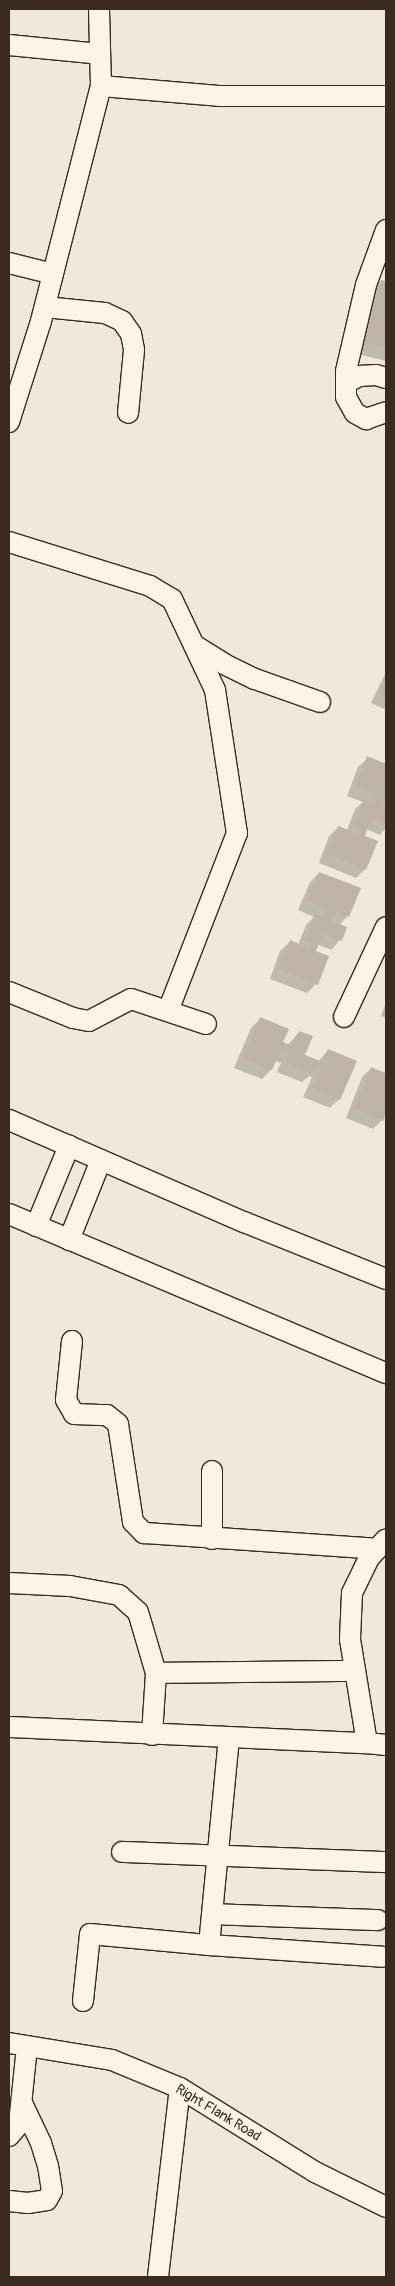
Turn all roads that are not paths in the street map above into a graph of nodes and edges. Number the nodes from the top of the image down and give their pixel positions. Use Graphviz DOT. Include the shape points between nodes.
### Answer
graph roads {
  1 [pos="99,9"];
  2 [pos="9,46"];
  3 [pos="100,54"];
  4 [pos="101,86"];
  5 [pos="386,96"];
  6 [pos="386,230"];
  7 [pos="9,263"];
  8 [pos="380,263"];
  9 [pos="52,274"];
  10 [pos="44,307"];
  11 [pos="386,378"];
  12 [pos="346,383"];
  13 [pos="386,412"];
  14 [pos="128,413"];
  15 [pos="9,422"];
  16 [pos="9,542"];
  17 [pos="194,645"];
  18 [pos="320,702"];
  19 [pos="386,927"];
  20 [pos="9,992"];
  21 [pos="168,1011"];
  22 [pos="344,1017"];
  23 [pos="206,1024"];
  24 [pos="9,1120"];
  25 [pos="69,1146"];
  26 [pos="101,1160"];
  27 [pos="9,1214"];
  28 [pos="36,1226"];
  29 [pos="69,1240"];
  30 [pos="386,1279"];
  31 [pos="72,1341"];
  32 [pos="385,1370"];
  33 [pos="212,1471"];
  34 [pos="212,1539"];
  35 [pos="381,1544"];
  36 [pos="9,1584"];
  37 [pos="355,1671"];
  38 [pos="156,1673"];
  39 [pos="9,1727"];
  40 [pos="152,1735"];
  41 [pos="230,1738"];
  42 [pos="377,1744"];
  43 [pos="122,1852"];
  44 [pos="220,1856"];
  45 [pos="386,1862"];
  46 [pos="213,1914"];
  47 [pos="378,1920"];
  48 [pos="209,1945"];
  49 [pos="382,1957"];
  50 [pos="83,2001"];
  51 [pos="18,2045"];
  52 [pos="180,2088"];
  53 [pos="18,2097"];
  54 [pos="9,2136"];
  55 [pos="9,2201"];
  56 [pos="386,2207"];
  57 [pos="158,2277"];
  1 -- 3 [label="street"];
  2 -- 3 [label="street"];
  3 -- 4 [label="street"];
  4 -- 5 [label="street" via="220,96"];
  4 -- 9 [label="street"];
  6 -- 8 [label="street"];
  7 -- 9 [label="street"];
  8 -- 12 [label="street" via="348,362"];
  9 -- 10 [label="street"];
  10 -- 14 [label="street" via="105,313 122,321 131,334 134,350"];
  10 -- 15 [label="street"];
  11 -- 12 [label="street" via="359,376"];
  12 -- 13 [label="street" via="346,397 354,413 366,420"];
  16 -- 17 [label="street" via="150,586 172,599"];
  17 -- 18 [label="street" via="255,679"];
  17 -- 21 [label="street" via="215,690 237,833"];
  19 -- 22 [label="street"];
  20 -- 21 [label="street" via="73,1018 89,1021 131,999"];
  21 -- 23 [label="street"];
  24 -- 25 [label="street"];
  25 -- 26 [label="street"];
  25 -- 28 [label="street"];
  26 -- 29 [label="street"];
  26 -- 30 [label="street"];
  27 -- 28 [label="street"];
  28 -- 29 [label="street"];
  29 -- 32 [label="street"];
  31 -- 34 [label="street" via="66,1400 74,1414 108,1415 118,1424 133,1522 144,1533"];
  33 -- 34 [label="street"];
  34 -- 35 [label="street"];
  35 -- 37 [label="street" via="369,1558 352,1593 350,1639"];
  36 -- 38 [label="street" via="70,1586 119,1595 138,1612"];
  37 -- 38 [label="street"];
  37 -- 42 [label="street"];
  38 -- 40 [label="street"];
  39 -- 40 [label="street"];
  40 -- 41 [label="street"];
  41 -- 42 [label="street"];
  41 -- 44 [label="street"];
  43 -- 44 [label="street"];
  44 -- 45 [label="street"];
  44 -- 46 [label="street"];
  46 -- 47 [label="street"];
  46 -- 48 [label="street"];
  48 -- 49 [label="street"];
  48 -- 50 [label="street" via="90,1934"];
  51 -- 52 [label="street, Right Flank Road" via="112,2060"];
  51 -- 53 [label="street"];
  52 -- 56 [label="street, Right Flank Road" via="315,2172"];
  52 -- 57 [label="street"];
  53 -- 54 [label="street" via="19,2124"];
  53 -- 55 [label="street" via="41,2142 52,2191 46,2200 28,2203"];
}
